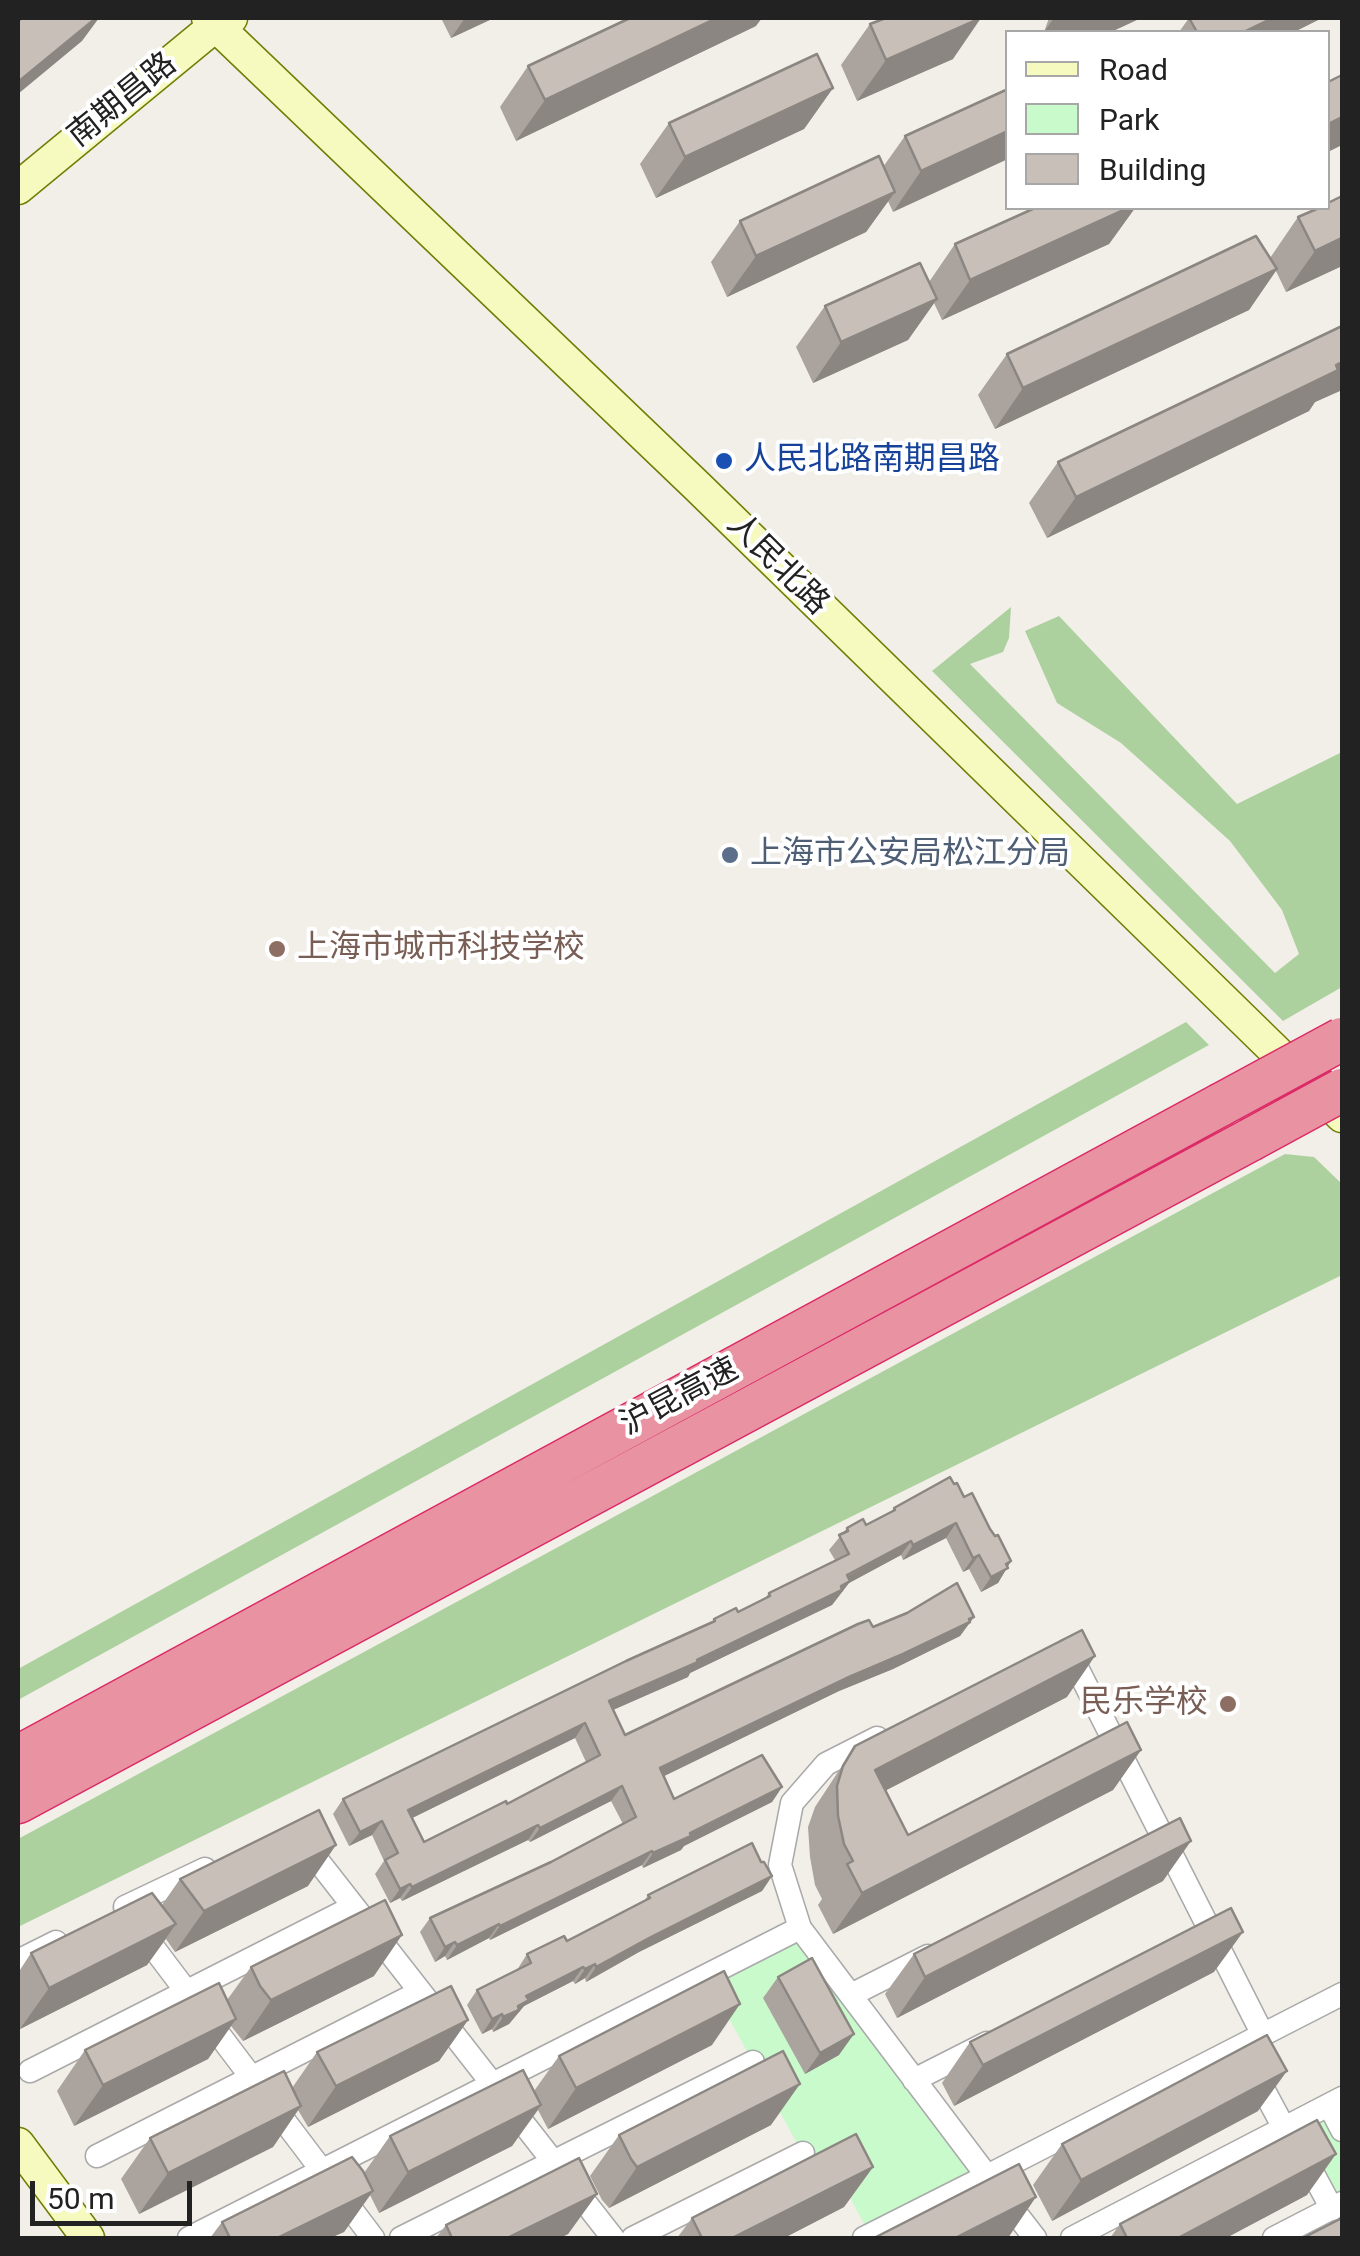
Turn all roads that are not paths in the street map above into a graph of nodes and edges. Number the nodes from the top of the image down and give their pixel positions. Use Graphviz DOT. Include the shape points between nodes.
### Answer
graph roads {
  1 [pos="218,20"];
  2 [pos="18,188"];
  3 [pos="1342,1038"];
  4 [pos="1342,1090"];
  5 [pos="1342,1116"];
  6 [pos="1048,1653"];
  7 [pos="894,1730"];
  8 [pos="41,1759"];
  9 [pos="18,1802"];
  10 [pos="292,1827"];
  11 [pos="224,1860"];
  12 [pos="353,1907"];
  13 [pos="800,1928"];
  14 [pos="70,1934"];
  15 [pos="955,1942"];
  16 [pos="18,1961"];
  17 [pos="186,1992"];
  18 [pos="420,1992"];
  19 [pos="1342,1994"];
  20 [pos="851,1995"];
  21 [pos="1001,2035"];
  22 [pos="1263,2035"];
  23 [pos="1240,2047"];
  24 [pos="753,2062"];
  25 [pos="30,2071"];
  26 [pos="252,2078"];
  27 [pos="914,2080"];
  28 [pos="492,2084"];
  29 [pos="1336,2101"];
  30 [pos="1286,2128"];
  31 [pos="1342,2130"];
  32 [pos="18,2144"];
  33 [pos="802,2153"];
  34 [pos="97,2156"];
  35 [pos="554,2162"];
  36 [pos="322,2172"];
  37 [pos="987,2176"];
  38 [pos="1337,2206"];
  39 [pos="88,2238"];
  40 [pos="188,2238"];
  41 [pos="373,2238"];
  42 [pos="401,2238"];
  43 [pos="613,2238"];
  44 [pos="634,2238"];
  45 [pos="864,2238"];
  46 [pos="1034,2238"];
  47 [pos="1072,2238"];
  48 [pos="1274,2238"];
  1 -- 2 [label="main road, 南期昌路"];
  1 -- 5 [label="main road, 人民北路"];
  3 -- 8 [label="highway, 沪昆高速, bridge"];
  4 -- 8 [label="highway, 沪昆高速, bridge"];
  6 -- 22 [label="street" via="1065,1644 1200,1933"];
  7 -- 13 [label="street" via="826,1764 792,1804 780,1864"];
  8 -- 9 [label="highway, 沪昆高速"];
  10 -- 12 [label="street"];
  11 -- 17 [label="street" via="115,1912"];
  12 -- 17 [label="street"];
  12 -- 18 [label="street"];
  13 -- 20 [label="street"];
  13 -- 28 [label="street"];
  14 -- 16 [label="street"];
  15 -- 20 [label="street"];
  17 -- 25 [label="street"];
  17 -- 26 [label="street"];
  18 -- 26 [label="street"];
  18 -- 28 [label="street"];
  19 -- 22 [label="street"];
  20 -- 27 [label="street"];
  21 -- 27 [label="street"];
  22 -- 23 [label="street"];
  23 -- 30 [label="street"];
  23 -- 37 [label="street"];
  24 -- 35 [label="street"];
  26 -- 34 [label="street"];
  26 -- 36 [label="street"];
  27 -- 37 [label="street"];
  28 -- 35 [label="street"];
  28 -- 36 [label="street"];
  29 -- 30 [label="street"];
  29 -- 31 [label="street"];
  30 -- 38 [label="street"];
  30 -- 47 [label="street"];
  32 -- 39 [label="main road"];
  33 -- 44 [label="street"];
  35 -- 42 [label="street"];
  35 -- 43 [label="street"];
  36 -- 40 [label="street"];
  36 -- 41 [label="street"];
  37 -- 45 [label="street"];
  37 -- 46 [label="street"];
  38 -- 48 [label="street"];
}
